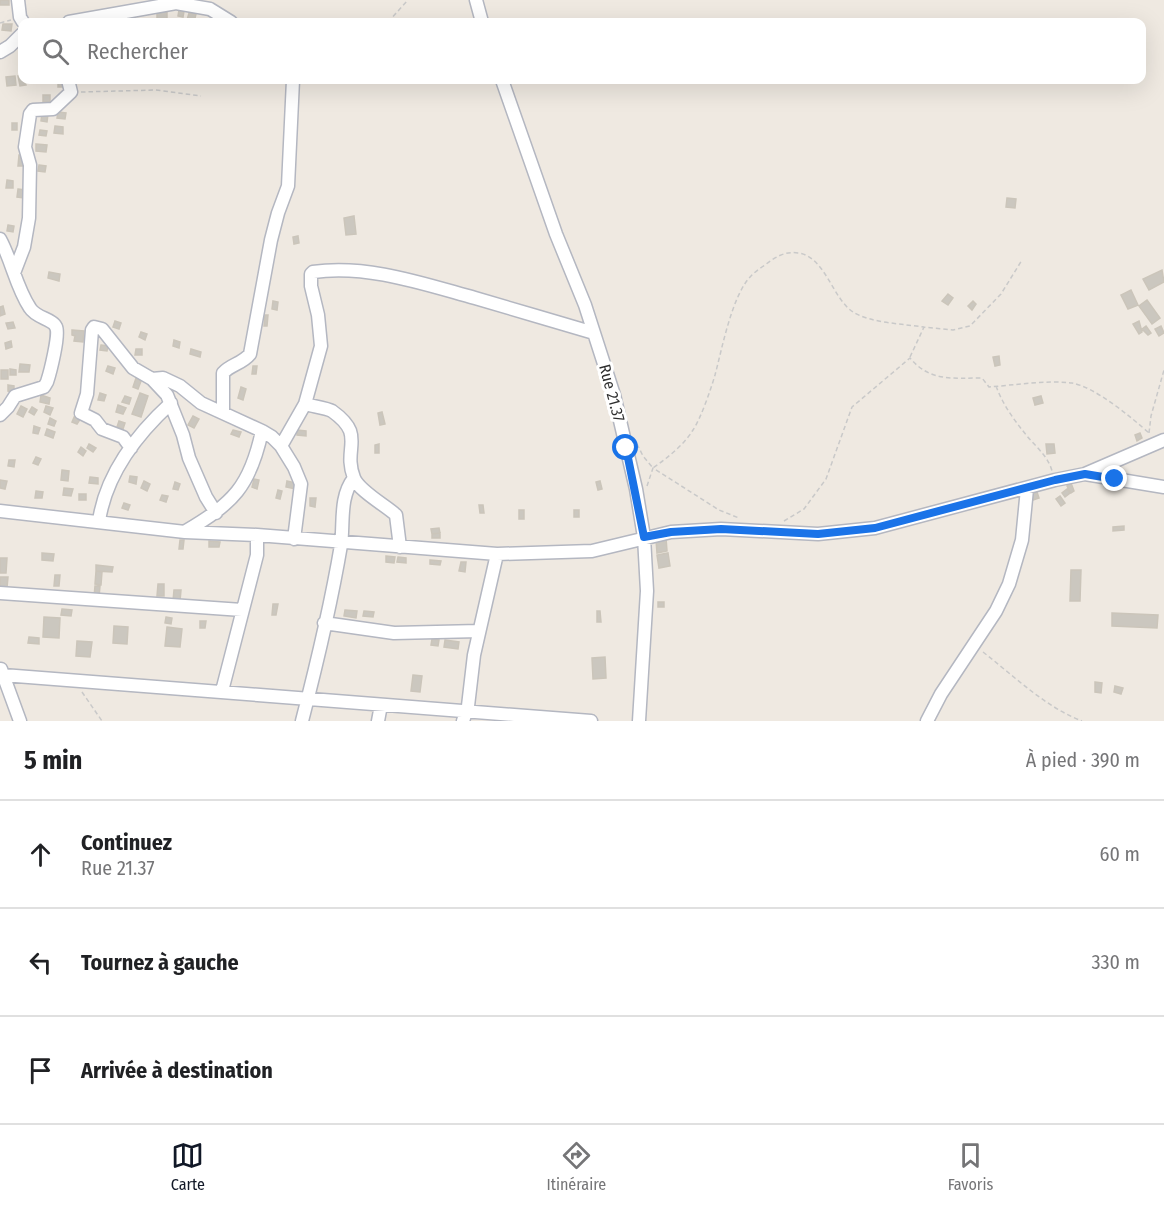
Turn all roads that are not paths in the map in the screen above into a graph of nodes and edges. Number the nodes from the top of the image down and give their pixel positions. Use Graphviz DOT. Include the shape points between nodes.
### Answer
graph roads {
  1 [pos="18,0"];
  2 [pos="476,0"];
  3 [pos="21,18"];
  4 [pos="94,18"];
  5 [pos="225,18"];
  6 [pos="481,18"];
  7 [pos="18,38"];
  8 [pos="0,52"];
  9 [pos="69,84"];
  10 [pos="293,84"];
  11 [pos="503,84"];
  12 [pos="0,239"];
  13 [pos="14,273"];
  14 [pos="594,333"];
  15 [pos="152,379"];
  16 [pos="171,404"];
  17 [pos="305,404"];
  18 [pos="223,412"];
  19 [pos="0,415"];
  20 [pos="262,431"];
  21 [pos="1164,440"];
  22 [pos="281,446"];
  23 [pos="131,448"];
  24 [pos="1085,474"];
  25 [pos="354,478"];
  26 [pos="1164,487"];
  27 [pos="1027,489"];
  28 [pos="0,511"];
  29 [pos="216,513"];
  30 [pos="99,521"];
  31 [pos="185,532"];
  32 [pos="257,535"];
  33 [pos="644,537"];
  34 [pos="294,539"];
  35 [pos="341,542"];
  36 [pos="400,547"];
  37 [pos="497,555"];
  38 [pos="0,593"];
  39 [pos="242,610"];
  40 [pos="324,623"];
  41 [pos="479,631"];
  42 [pos="2,671"];
  43 [pos="222,691"];
  44 [pos="308,698"];
  45 [pos="381,705"];
  46 [pos="465,716"];
  47 [pos="544,719"];
  48 [pos="20,721"];
  49 [pos="302,721"];
  50 [pos="378,721"];
  51 [pos="591,721"];
  52 [pos="639,721"];
  53 [pos="927,721"];
  1 -- 3 [label="street"];
  2 -- 6 [label="street"];
  4 -- 5 [label="street" via="176,3 214,10"];
  7 -- 8 [label="street"];
  9 -- 13 [label="street" via="71,92 53,108 31,112 25,147 30,165 29,218"];
  10 -- 18 [label="street" via="288,186 271,240 250,354 223,374"];
  11 -- 14 [label="street, Rue 21.37"];
  12 -- 13 [label="street"];
  13 -- 19 [label="street" via="32,311 53,323 57,331 48,382 44,387 15,396"];
  14 -- 17 [label="street" via="381,274 313,272 311,285 321,346"];
  14 -- 33 [label="street, Rue 21.37" via="614,395"];
  15 -- 16 [label="street"];
  15 -- 18 [label="street" via="163,378 201,403"];
  15 -- 23 [label="street" via="133,368 102,328 94,327 87,394 81,413 102,429 123,437"];
  16 -- 23 [label="street"];
  16 -- 29 [label="street" via="189,458"];
  17 -- 22 [label="street"];
  17 -- 25 [label="street" via="331,410 345,422 352,433"];
  18 -- 20 [label="street"];
  20 -- 22 [label="street"];
  20 -- 29 [label="street" via="249,475 229,503"];
  21 -- 24 [label="street"];
  22 -- 34 [label="street" via="301,484"];
  23 -- 30 [label="street" via="115,469 102,501"];
  24 -- 26 [label="street"];
  24 -- 27 [label="street"];
  25 -- 35 [label="street" via="343,507"];
  25 -- 36 [label="street" via="396,515"];
  27 -- 33 [label="street" via="875,528 818,534 721,529"];
  27 -- 53 [label="street" via="1022,540 1009,584"];
  28 -- 30 [label="street"];
  29 -- 31 [label="street"];
  30 -- 31 [label="street"];
  31 -- 32 [label="street"];
  32 -- 34 [label="street"];
  32 -- 39 [label="street" via="257,555"];
  33 -- 37 [label="street" via="592,551"];
  33 -- 52 [label="street, Rue 21.37" via="647,591"];
  34 -- 35 [label="street"];
  35 -- 36 [label="street"];
  35 -- 40 [label="street"];
  36 -- 37 [label="street"];
  37 -- 41 [label="street"];
  38 -- 39 [label="street"];
  39 -- 43 [label="street"];
  40 -- 41 [label="street" via="394,633"];
  40 -- 44 [label="street"];
  41 -- 46 [label="street"];
  42 -- 43 [label="street"];
  42 -- 48 [label="street"];
  43 -- 44 [label="street"];
  44 -- 45 [label="street"];
  44 -- 49 [label="street"];
  45 -- 46 [label="street"];
  45 -- 50 [label="street"];
  46 -- 47 [label="street"];
  47 -- 51 [label="street"];
}
